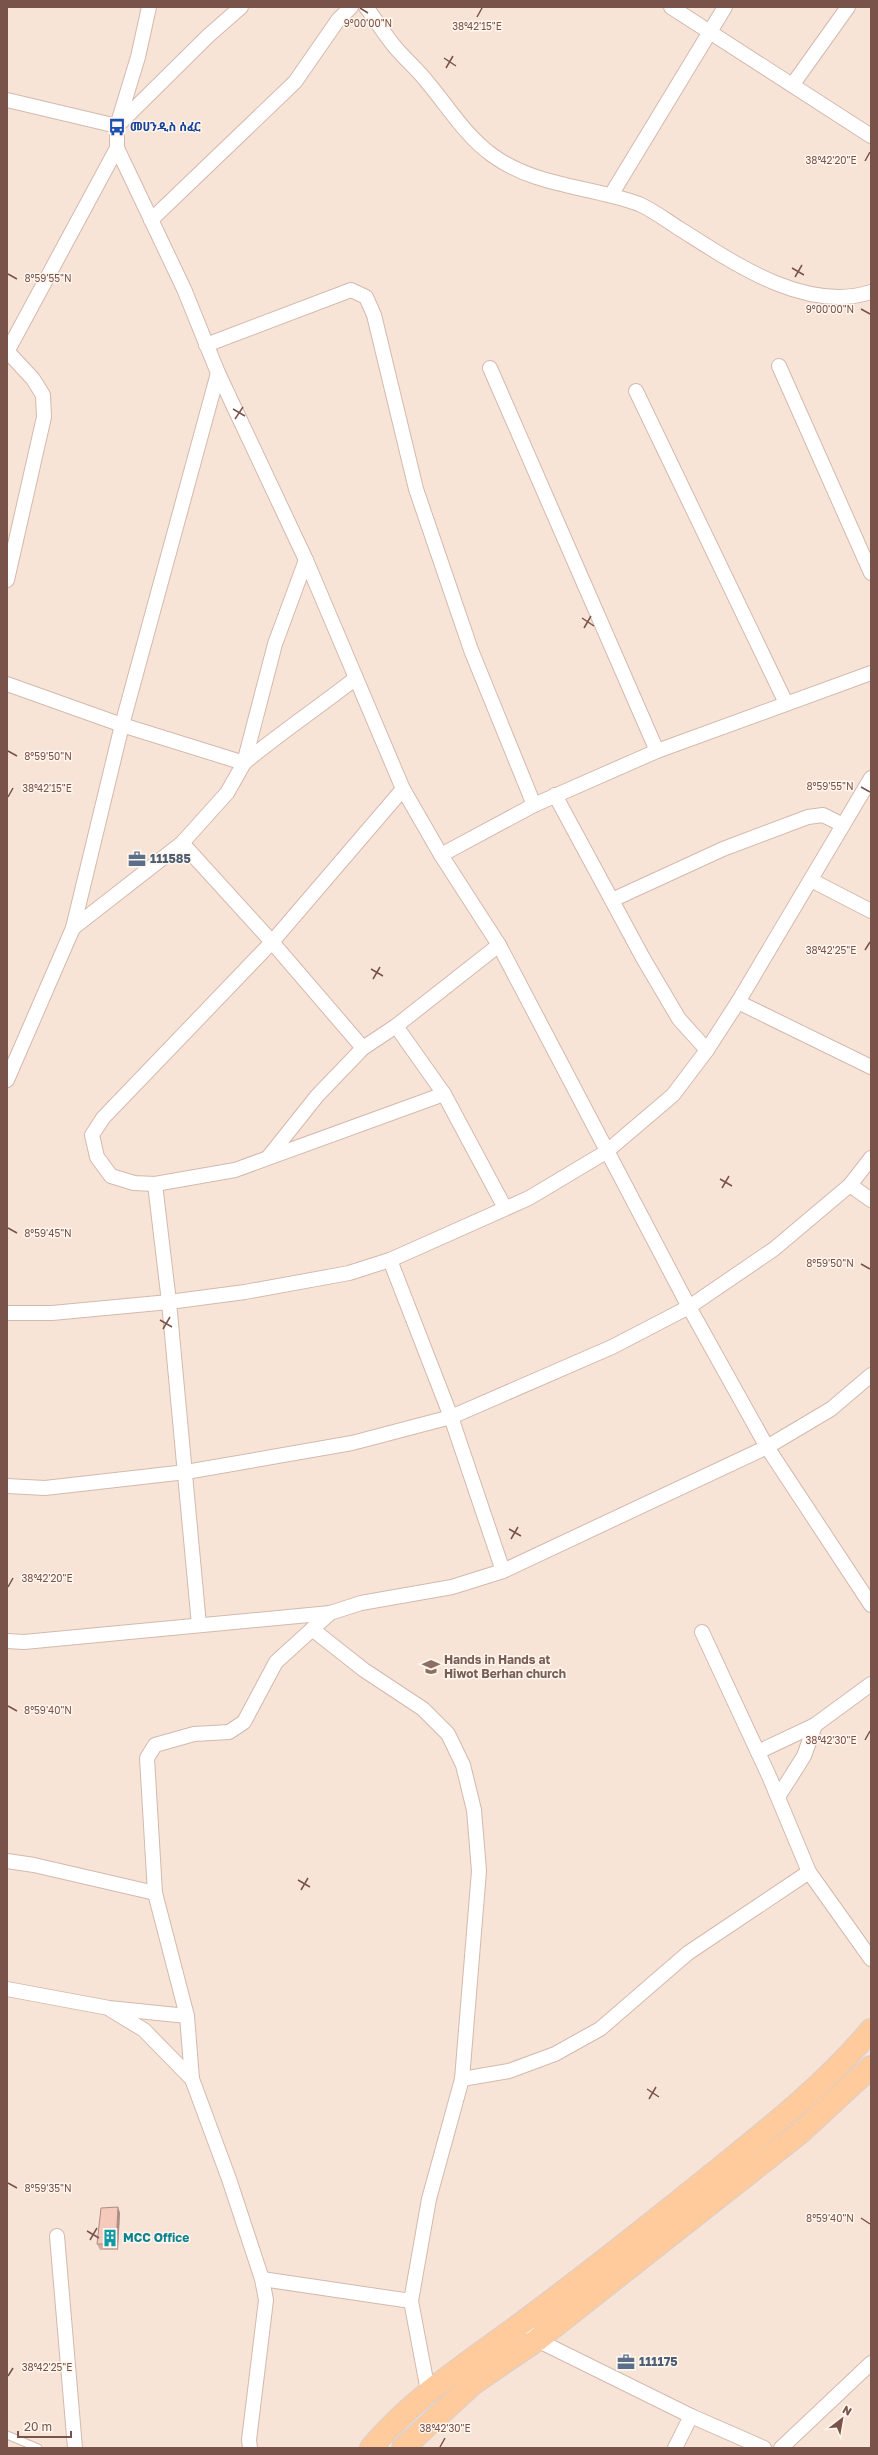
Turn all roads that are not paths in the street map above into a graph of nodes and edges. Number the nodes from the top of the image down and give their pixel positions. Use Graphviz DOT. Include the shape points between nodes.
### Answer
graph roads {
  1 [pos="149,7"];
  2 [pos="241,7"];
  3 [pos="351,7"];
  4 [pos="366,7"];
  5 [pos="671,7"];
  6 [pos="725,7"];
  7 [pos="848,7"];
  8 [pos="709,31"];
  9 [pos="793,84"];
  10 [pos="7,100"];
  11 [pos="117,126"];
  12 [pos="871,136"];
  13 [pos="117,148"];
  14 [pos="611,195"];
  15 [pos="151,220"];
  16 [pos="871,292"];
  17 [pos="206,345"];
  18 [pos="7,351"];
  19 [pos="779,366"];
  20 [pos="490,368"];
  21 [pos="218,373"];
  22 [pos="636,391"];
  23 [pos="306,560"];
  24 [pos="871,573"];
  25 [pos="7,580"];
  26 [pos="871,673"];
  27 [pos="356,678"];
  28 [pos="7,684"];
  29 [pos="786,703"];
  30 [pos="122,725"];
  31 [pos="657,751"];
  32 [pos="244,764"];
  33 [pos="871,778"];
  34 [pos="403,789"];
  35 [pos="555,795"];
  36 [pos="534,805"];
  37 [pos="843,825"];
  38 [pos="182,843"];
  39 [pos="441,855"];
  40 [pos="811,880"];
  41 [pos="612,900"];
  42 [pos="871,911"];
  43 [pos="73,928"];
  44 [pos="272,942"];
  45 [pos="499,946"];
  46 [pos="738,1002"];
  47 [pos="396,1026"];
  48 [pos="363,1048"];
  49 [pos="707,1050"];
  50 [pos="871,1067"];
  51 [pos="7,1080"];
  52 [pos="444,1094"];
  53 [pos="606,1152"];
  54 [pos="270,1155"];
  55 [pos="871,1158"];
  56 [pos="155,1184"];
  57 [pos="850,1185"];
  58 [pos="871,1200"];
  59 [pos="506,1208"];
  60 [pos="390,1260"];
  61 [pos="169,1302"];
  62 [pos="689,1307"];
  63 [pos="7,1313"];
  64 [pos="871,1375"];
  65 [pos="451,1417"];
  66 [pos="767,1447"];
  67 [pos="186,1472"];
  68 [pos="7,1486"];
  69 [pos="503,1571"];
  70 [pos="871,1605"];
  71 [pos="330,1612"];
  72 [pos="199,1625"];
  73 [pos="312,1629"];
  74 [pos="702,1632"];
  75 [pos="7,1641"];
  76 [pos="871,1684"];
  77 [pos="815,1725"];
  78 [pos="758,1752"];
  79 [pos="778,1798"];
  80 [pos="7,1861"];
  81 [pos="809,1872"];
  82 [pos="155,1893"];
  83 [pos="871,1959"];
  84 [pos="7,1989"];
  85 [pos="109,2008"];
  86 [pos="186,2016"];
  87 [pos="871,2030"];
  88 [pos="871,2067"];
  89 [pos="192,2079"];
  90 [pos="462,2079"];
  91 [pos="57,2236"];
  92 [pos="262,2279"];
  93 [pos="411,2301"];
  94 [pos="523,2322"];
  95 [pos="537,2340"];
  96 [pos="871,2363"];
  97 [pos="428,2391"];
  98 [pos="691,2416"];
  99 [pos="7,2435"];
  100 [pos="38,2448"];
  101 [pos="75,2448"];
  102 [pos="250,2448"];
  103 [pos="371,2448"];
  104 [pos="403,2448"];
  105 [pos="675,2448"];
  106 [pos="764,2448"];
  107 [pos="780,2448"];
  1 -- 11 [label="street" via="138,57"];
  2 -- 11 [label="street"];
  3 -- 15 [label="street" via="338,20 295,82"];
  4 -- 14 [label="street" via="394,46 428,82 462,129 492,156 527,175 581,190"];
  5 -- 8 [label="street"];
  6 -- 8 [label="street"];
  7 -- 9 [label="street"];
  8 -- 9 [label="street"];
  8 -- 14 [label="street"];
  9 -- 12 [label="street"];
  10 -- 11 [label="street"];
  11 -- 13 [label="street"];
  13 -- 15 [label="street"];
  13 -- 18 [label="street"];
  14 -- 16 [label="street" via="641,205 766,280 820,297 853,298"];
  15 -- 17 [label="street"];
  17 -- 21 [label="street"];
  17 -- 36 [label="street" via="351,290 366,297 374,315 416,489 471,650"];
  18 -- 25 [label="street" via="33,379 43,395 44,417"];
  19 -- 24 [label="street"];
  20 -- 31 [label="street"];
  21 -- 23 [label="street"];
  21 -- 30 [label="street"];
  22 -- 29 [label="street"];
  23 -- 27 [label="street"];
  23 -- 32 [label="street" via="275,644"];
  26 -- 29 [label="street"];
  27 -- 32 [label="street" via="310,715 271,740"];
  27 -- 34 [label="street"];
  28 -- 30 [label="street"];
  29 -- 31 [label="street"];
  30 -- 32 [label="street"];
  30 -- 43 [label="street"];
  31 -- 35 [label="street"];
  32 -- 38 [label="street" via="227,793"];
  33 -- 37 [label="street"];
  34 -- 39 [label="street"];
  34 -- 44 [label="street"];
  35 -- 36 [label="street"];
  35 -- 41 [label="street"];
  36 -- 39 [label="street"];
  37 -- 40 [label="street"];
  37 -- 41 [label="street" via="823,815 808,817 724,849"];
  38 -- 43 [label="street"];
  38 -- 44 [label="street"];
  39 -- 45 [label="street"];
  40 -- 42 [label="street"];
  40 -- 46 [label="street"];
  41 -- 49 [label="street" via="679,1019"];
  43 -- 51 [label="street"];
  44 -- 48 [label="street"];
  44 -- 56 [label="street" via="103,1118 92,1136 97,1157 111,1176 134,1183"];
  45 -- 47 [label="street"];
  45 -- 53 [label="street"];
  46 -- 49 [label="street"];
  46 -- 50 [label="street"];
  47 -- 48 [label="street"];
  47 -- 52 [label="street"];
  48 -- 54 [label="street" via="317,1096"];
  49 -- 53 [label="street" via="673,1095"];
  52 -- 54 [label="street"];
  52 -- 59 [label="street"];
  53 -- 59 [label="street" via="529,1198"];
  53 -- 62 [label="street"];
  54 -- 56 [label="street" via="235,1170"];
  55 -- 57 [label="street"];
  56 -- 61 [label="street"];
  57 -- 58 [label="street"];
  57 -- 62 [label="street" via="774,1248"];
  59 -- 60 [label="street"];
  60 -- 61 [label="street" via="349,1273 245,1292"];
  60 -- 65 [label="street"];
  61 -- 63 [label="street" via="52,1313"];
  61 -- 67 [label="street"];
  62 -- 65 [label="street" via="612,1346"];
  62 -- 66 [label="street"];
  64 -- 66 [label="street" via="830,1409"];
  65 -- 67 [label="street" via="352,1443"];
  65 -- 69 [label="street"];
  66 -- 69 [label="street"];
  66 -- 70 [label="street"];
  67 -- 68 [label="street" via="45,1488"];
  67 -- 72 [label="street"];
  69 -- 71 [label="street" via="452,1587 361,1603"];
  71 -- 72 [label="street"];
  71 -- 73 [label="street"];
  72 -- 75 [label="street" via="24,1642"];
  73 -- 82 [label="street" via="276,1662 244,1722 229,1732 194,1734 155,1745 147,1758"];
  73 -- 90 [label="street" via="364,1670 423,1709 448,1734 463,1765 474,1810 480,1871"];
  74 -- 78 [label="street"];
  76 -- 77 [label="street"];
  77 -- 78 [label="street"];
  77 -- 79 [label="street" via="804,1756"];
  78 -- 79 [label="street"];
  79 -- 81 [label="street"];
  80 -- 82 [label="street"];
  81 -- 83 [label="street"];
  81 -- 90 [label="street" via="688,1953 600,2029 548,2057 509,2071"];
  82 -- 86 [label="street"];
  84 -- 85 [label="street"];
  85 -- 86 [label="street"];
  85 -- 89 [label="street" via="144,2030"];
  86 -- 89 [label="street"];
  87 -- 94 [label="main road" via="794,2108 662,2215"];
  88 -- 95 [label="main road" via="801,2132"];
  89 -- 92 [label="street"];
  90 -- 93 [label="street" via="429,2199"];
  91 -- 101 [label="street"];
  92 -- 93 [label="street"];
  92 -- 102 [label="street" via="266,2300"];
  93 -- 97 [label="street"];
  94 -- 95 [label="street"];
  94 -- 97 [label="main road"];
  95 -- 98 [label="street"];
  95 -- 104 [label="main road" via="474,2383"];
  96 -- 107 [label="street"];
  97 -- 103 [label="main road" via="388,2428"];
  98 -- 105 [label="street"];
  98 -- 106 [label="street"];
  99 -- 100 [label="lane"];
}
